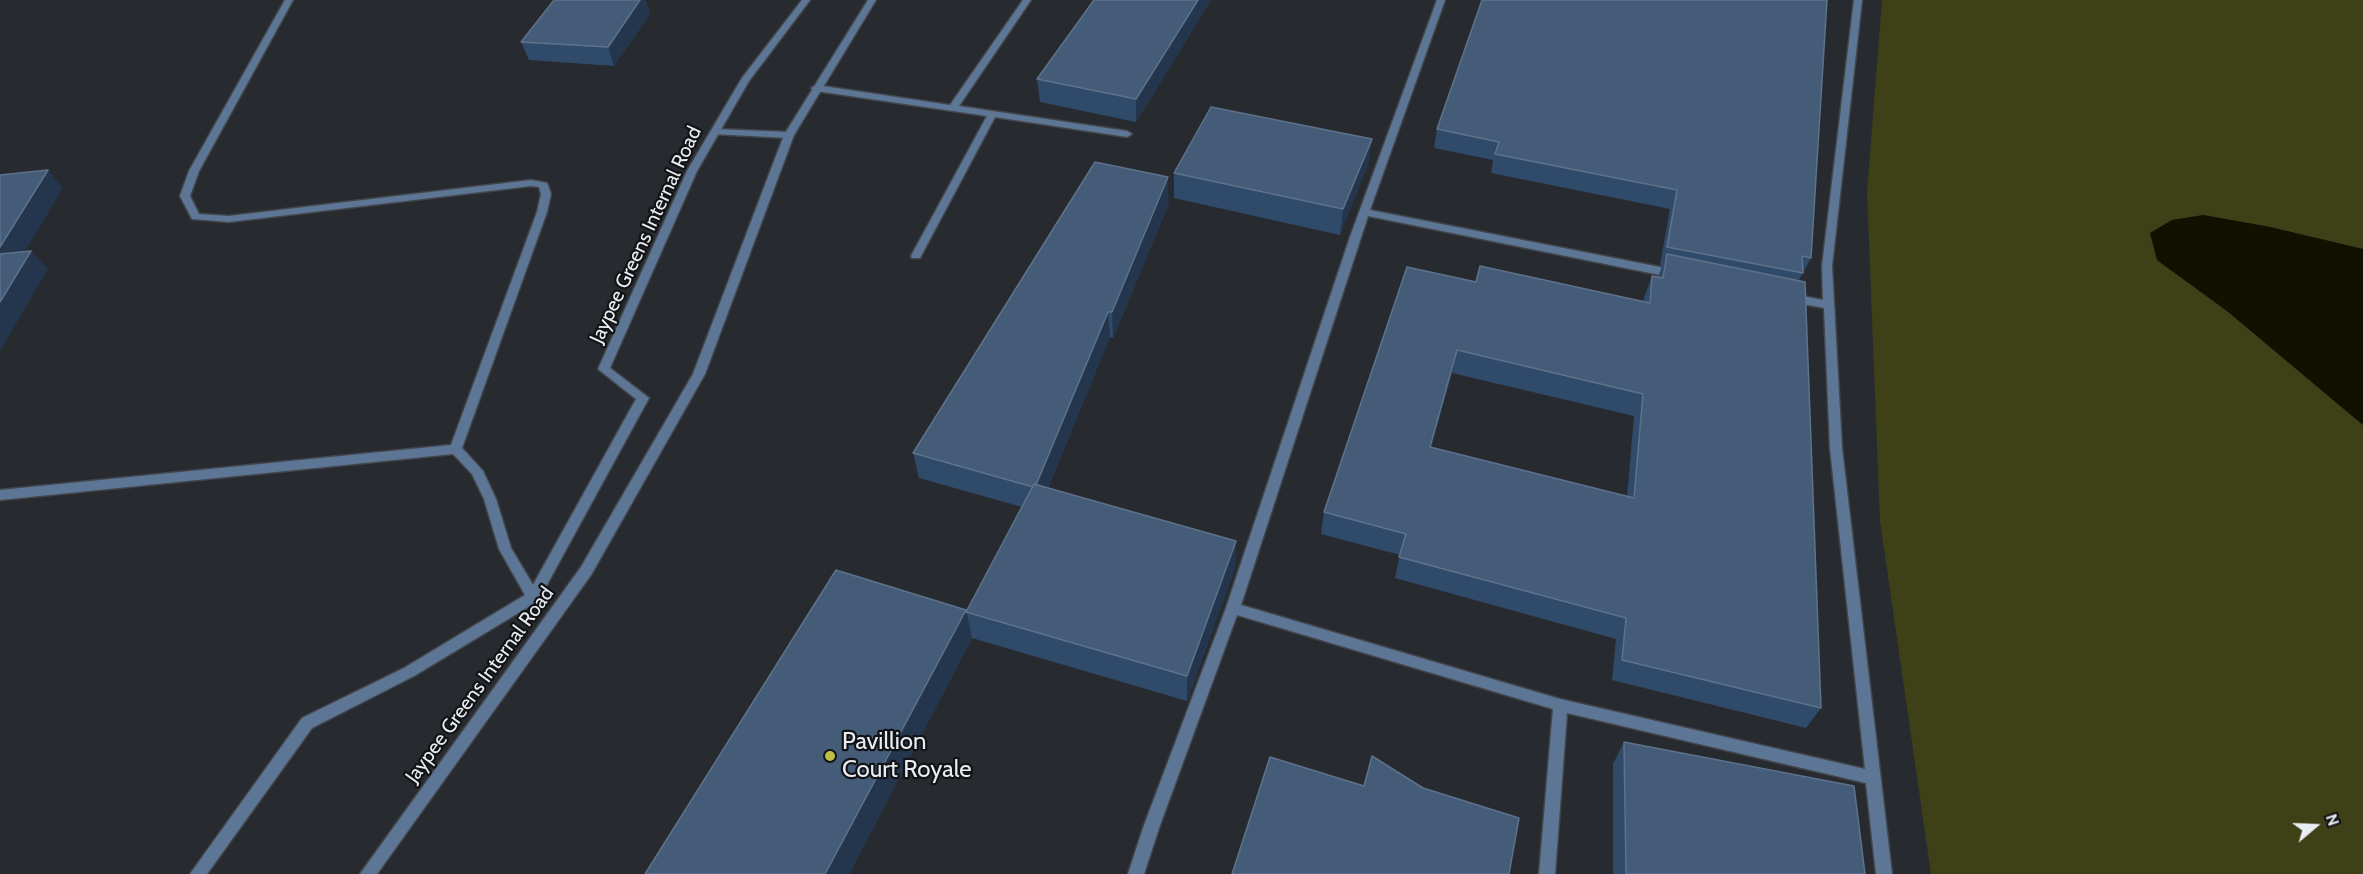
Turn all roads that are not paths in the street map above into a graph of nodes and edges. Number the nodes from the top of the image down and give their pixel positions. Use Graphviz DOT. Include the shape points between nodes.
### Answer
graph roads {
  1 [pos="289,0"];
  2 [pos="806,0"];
  3 [pos="872,0"];
  4 [pos="1027,0"];
  5 [pos="1441,0"];
  6 [pos="1858,0"];
  7 [pos="816,88"];
  8 [pos="952,109"];
  9 [pos="992,115"];
  10 [pos="715,132"];
  11 [pos="1127,134"];
  12 [pos="789,135"];
  13 [pos="1364,212"];
  14 [pos="916,256"];
  15 [pos="1690,277"];
  16 [pos="1782,296"];
  17 [pos="1829,305"];
  18 [pos="456,450"];
  19 [pos="0,495"];
  20 [pos="533,597"];
  21 [pos="1233,608"];
  22 [pos="1560,705"];
  23 [pos="1874,778"];
  24 [pos="198,874"];
  25 [pos="368,874"];
  26 [pos="1136,874"];
  27 [pos="1547,874"];
  28 [pos="1884,874"];
  1 -- 18 [label="street" via="194,171 185,196 196,217 229,219 531,183 543,185 546,194 542,212"];
  2 -- 10 [label="street, Jaypee Greens Internal Road" via="746,80"];
  3 -- 7 [label="street, Jaypee Greens Internal Road"];
  4 -- 8 [label="street"];
  5 -- 13 [label="street"];
  6 -- 17 [label="street" via="1827,266"];
  7 -- 8 [label="street"];
  7 -- 12 [label="street, Jaypee Greens Internal Road"];
  8 -- 9 [label="street"];
  9 -- 11 [label="street"];
  9 -- 14 [label="street"];
  10 -- 12 [label="street"];
  10 -- 20 [label="street, Jaypee Greens Internal Road" via="692,171 604,369 643,398"];
  12 -- 25 [label="street, Jaypee Greens Internal Road" via="699,374 586,571"];
  13 -- 15 [label="street"];
  13 -- 21 [label="street"];
  16 -- 17 [label="street"];
  17 -- 23 [label="street" via="1836,448"];
  18 -- 19 [label="street"];
  18 -- 20 [label="street" via="477,471 505,549"];
  20 -- 24 [label="street, Jaypee Greens Internal Road" via="409,672 307,723"];
  21 -- 22 [label="street"];
  21 -- 26 [label="street"];
  22 -- 23 [label="street"];
  22 -- 27 [label="street"];
  23 -- 28 [label="street"];
}
